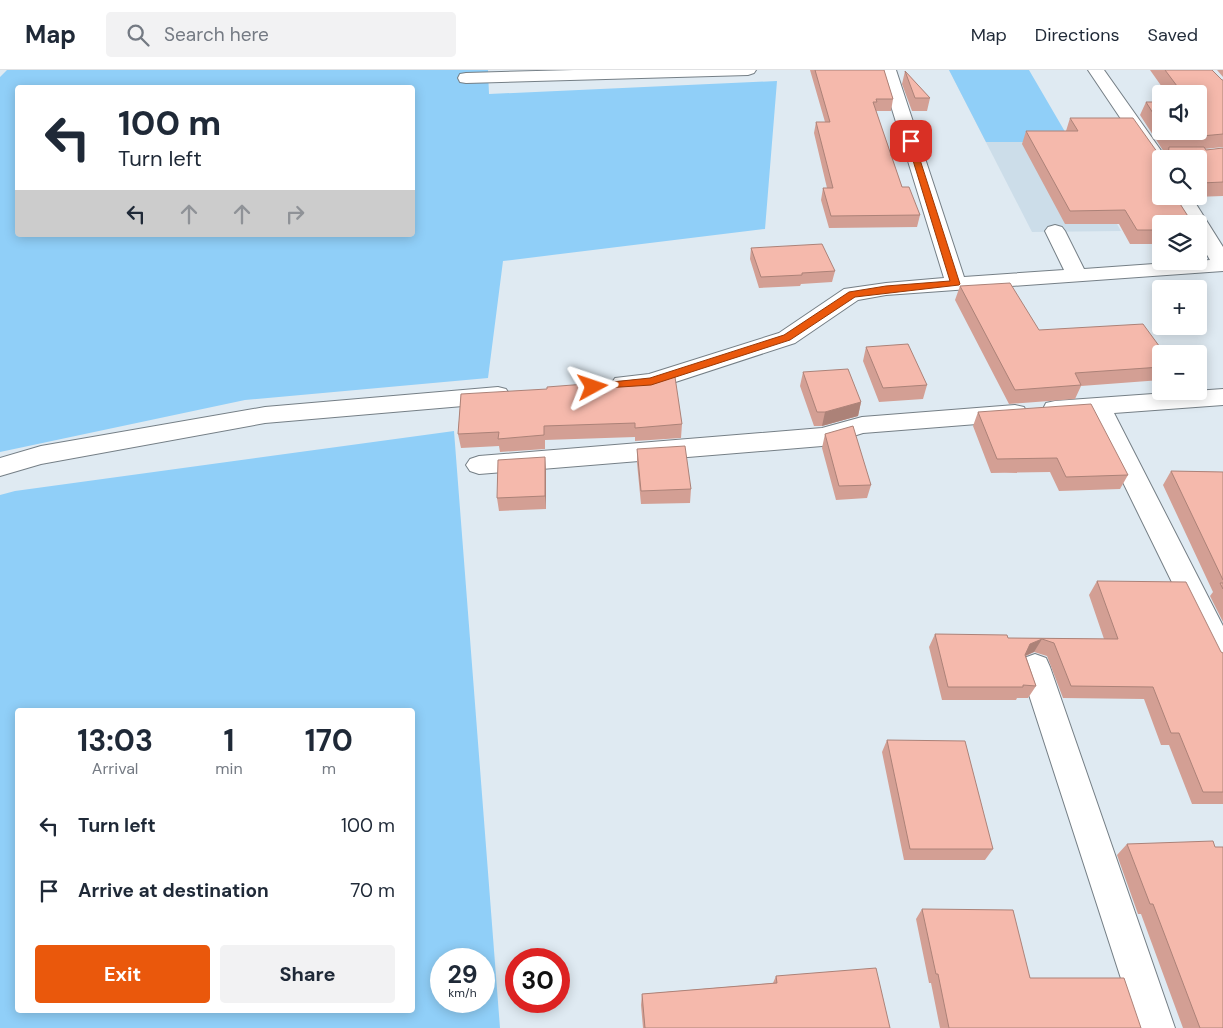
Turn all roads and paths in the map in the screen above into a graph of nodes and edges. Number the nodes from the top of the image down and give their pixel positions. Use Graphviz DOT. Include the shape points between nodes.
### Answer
graph roads {
  1 [pos="748,70"];
  2 [pos="888,70"];
  3 [pos="1096,70"];
  4 [pos="466,78"];
  5 [pos="1156,150"];
  6 [pos="1055,231"];
  7 [pos="1207,239"];
  8 [pos="1223,265"];
  9 [pos="1077,275"];
  10 [pos="956,284"];
  11 [pos="601,386"];
  12 [pos="522,393"];
  13 [pos="1223,397"];
  14 [pos="1098,406"];
  15 [pos="479,465"];
  16 [pos="0,467"];
  17 [pos="1223,655"];
  18 [pos="1034,667"];
  19 [pos="1156,1028"];
  1 -- 4 [label="street"];
  2 -- 10 [label="street"];
  3 -- 5 [label="street"];
  6 -- 9 [label="street"];
  7 -- 8 [label="street"];
  8 -- 9 [label="street"];
  9 -- 10 [label="street"];
  10 -- 11 [label="street" via="852,294 787,338 651,382"];
  12 -- 16 [label="street" via="265,415 41,455"];
  13 -- 14 [label="street"];
  14 -- 15 [label="street" via="862,425 822,437 791,440"];
  14 -- 17 [label="street"];
  18 -- 19 [label="street"];
}
